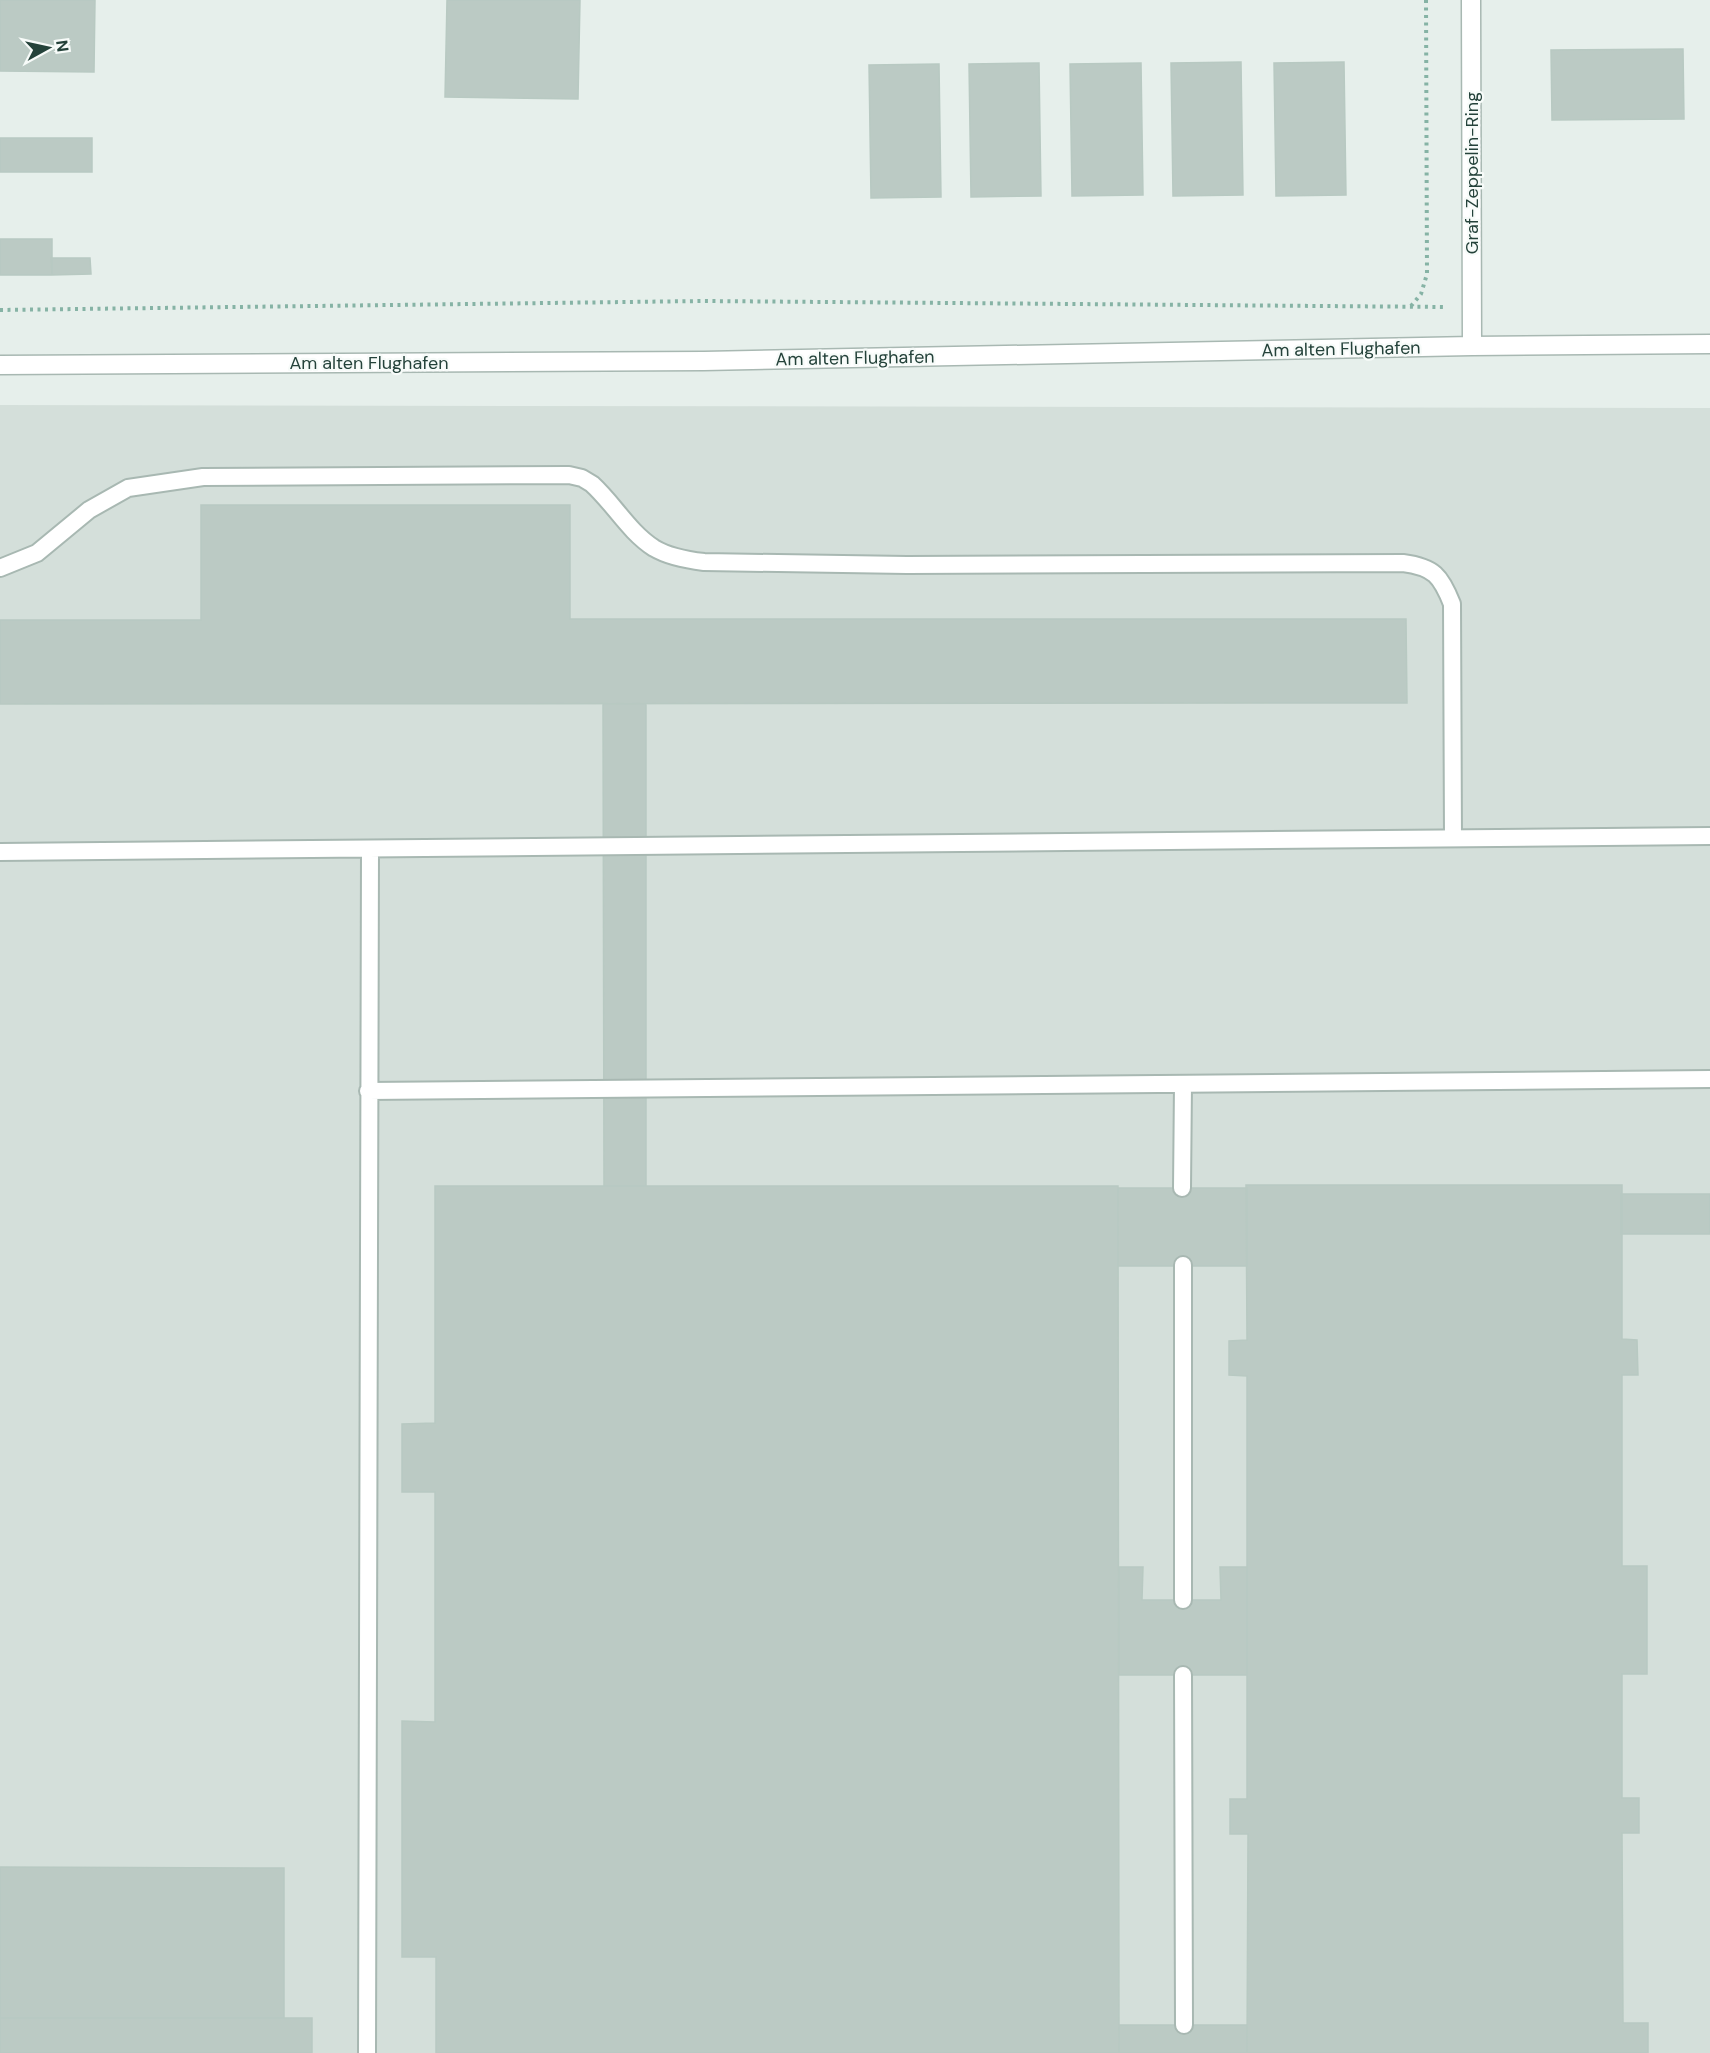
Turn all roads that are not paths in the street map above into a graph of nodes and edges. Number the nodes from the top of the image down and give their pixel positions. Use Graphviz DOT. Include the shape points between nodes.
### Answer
graph roads {
  1 [pos="1471,0"];
  2 [pos="1710,344"];
  3 [pos="1472,346"];
  4 [pos="0,365"];
  5 [pos="0,568"];
  6 [pos="1710,836"];
  7 [pos="1453,838"];
  8 [pos="370,849"];
  9 [pos="0,852"];
  10 [pos="1710,1079"];
  11 [pos="1182,1084"];
  12 [pos="368,1091"];
  13 [pos="1182,1188"];
  14 [pos="1183,1265"];
  15 [pos="1183,1600"];
  16 [pos="1183,1675"];
  17 [pos="1184,2025"];
  18 [pos="367,2053"];
  1 -- 3 [label="street, Graf-Zeppelin-Ring"];
  2 -- 3 [label="street, Am alten Flughafen"];
  3 -- 4 [label="street, Am alten Flughafen" via="704,362"];
  5 -- 7 [label="lane" via="36,554 89,510 128,488 204,477 557,475 582,478 592,484 655,549 704,562 1414,564 1435,573 1452,604"];
  6 -- 7 [label="lane"];
  7 -- 8 [label="lane"];
  8 -- 9 [label="lane"];
  8 -- 12 [label="lane"];
  10 -- 11 [label="lane"];
  11 -- 12 [label="lane"];
  11 -- 13 [label="lane"];
  12 -- 18 [label="lane"];
  14 -- 15 [label="lane"];
  16 -- 17 [label="lane"];
}
